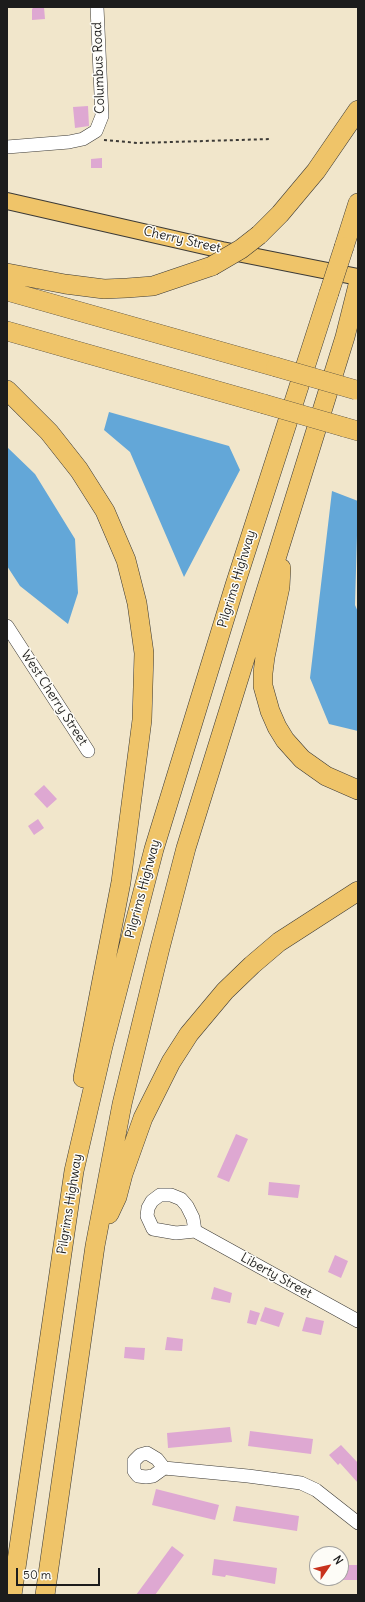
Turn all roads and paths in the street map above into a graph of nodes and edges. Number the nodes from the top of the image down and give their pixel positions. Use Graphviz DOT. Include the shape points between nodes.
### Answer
graph roads {
  1 [pos="97,7"];
  2 [pos="358,110"];
  3 [pos="83,139"];
  4 [pos="271,139"];
  5 [pos="7,148"];
  6 [pos="7,201"];
  7 [pos="358,203"];
  8 [pos="7,273"];
  9 [pos="358,277"];
  10 [pos="7,291"];
  11 [pos="356,291"];
  12 [pos="7,331"];
  13 [pos="7,390"];
  14 [pos="357,390"];
  15 [pos="351,429"];
  16 [pos="283,537"];
  17 [pos="7,626"];
  18 [pos="88,751"];
  19 [pos="358,790"];
  20 [pos="358,891"];
  21 [pos="74,1171"];
  22 [pos="195,1231"];
  23 [pos="95,1246"];
  24 [pos="358,1321"];
  25 [pos="164,1468"];
  26 [pos="358,1523"];
  27 [pos="12,1595"];
  28 [pos="45,1595"];
  1 -- 3 [label="street, Columbus Road" via="102,116 96,131"];
  2 -- 8 [label="highway, bridge" via="316,171 280,214 241,249 212,266 153,286 104,289"];
  3 -- 4 [label="path" via="138,142"];
  3 -- 5 [label="street"];
  6 -- 9 [label="main road, Cherry Street" via="222,250"];
  7 -- 21 [label="highway, Pilgrims Highway, bridge" via="279,446 154,849 126,950"];
  10 -- 14 [label="highway, bridge"];
  11 -- 16 [label="highway" via="345,337"];
  12 -- 15 [label="highway, bridge"];
  13 -- 21 [label="highway" via="53,437 80,470 105,511 126,560 137,603 144,653 142,720 121,882 78,1107"];
  16 -- 19 [label="highway" via="280,587 263,672 266,698 277,727 294,751 314,769"];
  16 -- 23 [label="highway" via="186,848 122,1104"];
  17 -- 18 [label="street, West Cherry Street"];
  20 -- 23 [label="highway" via="279,942 225,991 190,1034 171,1062 143,1118 122,1174 117,1196"];
  21 -- 27 [label="highway, Pilgrims Highway"];
  22 -- 24 [label="street, Liberty Street"];
  23 -- 28 [label="highway"];
  25 -- 26 [label="street" via="301,1483 316,1490"];
}
